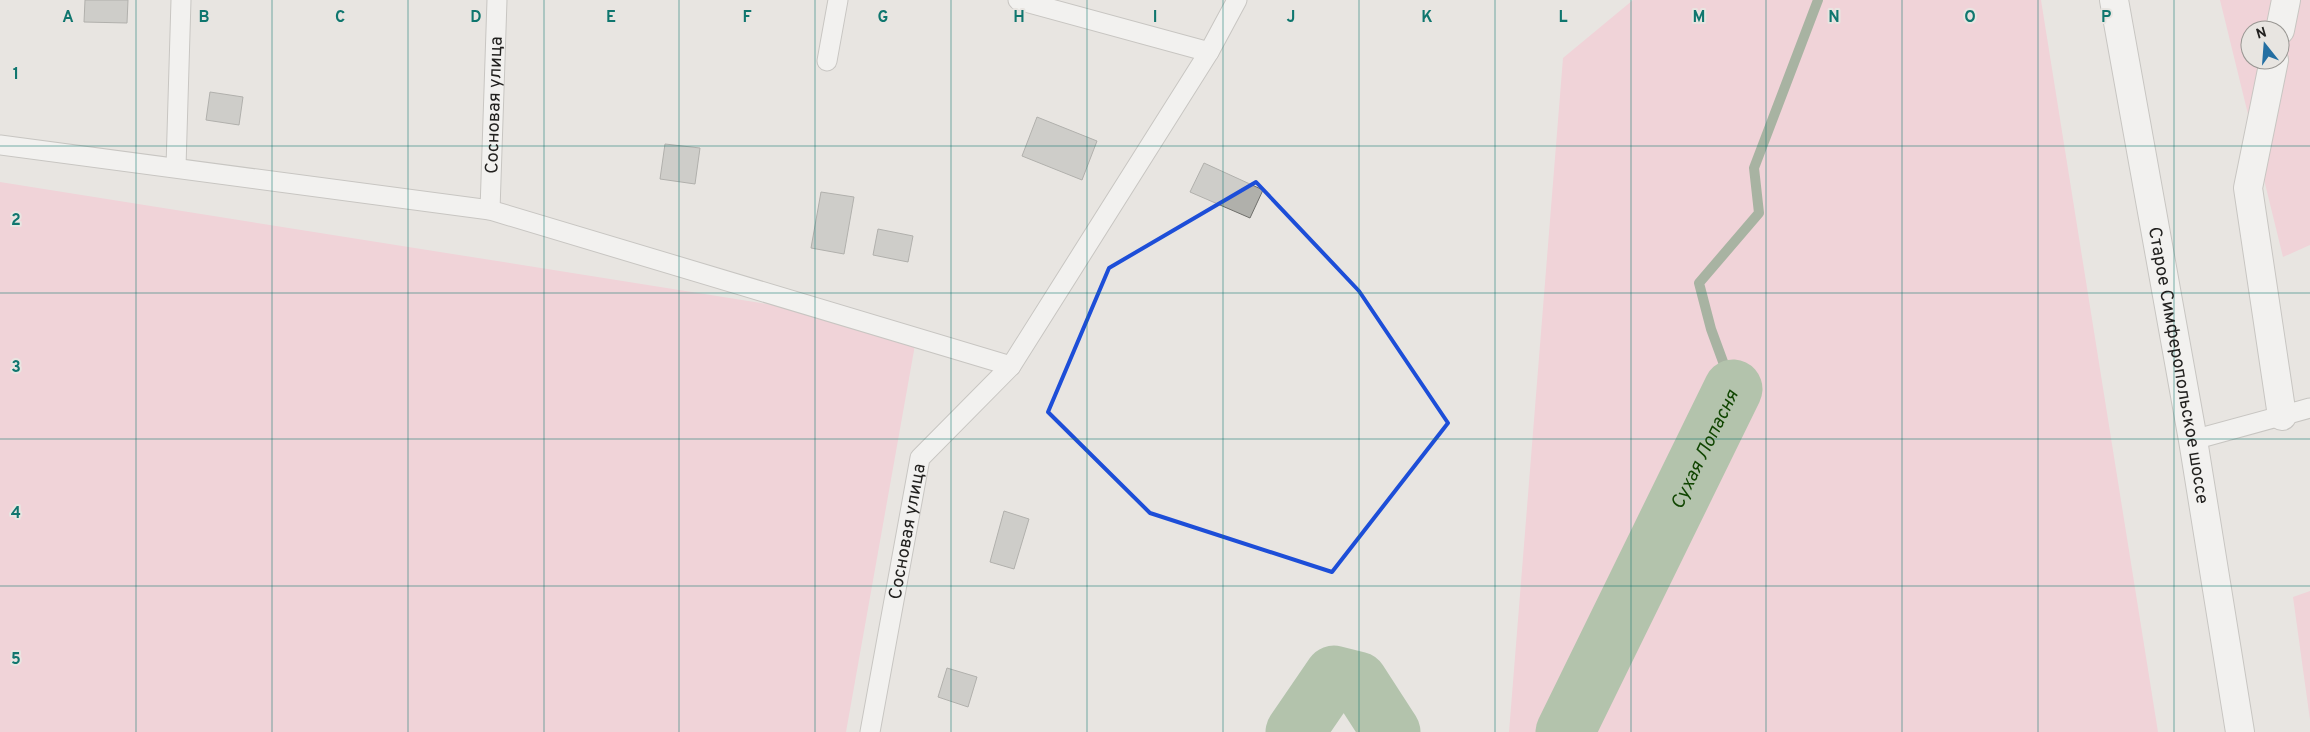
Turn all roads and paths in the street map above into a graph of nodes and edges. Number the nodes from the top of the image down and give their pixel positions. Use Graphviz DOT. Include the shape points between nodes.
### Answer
graph roads {
  1 [pos="181,0"];
  2 [pos="497,0"];
  3 [pos="838,0"];
  4 [pos="1018,0"];
  5 [pos="1237,0"];
  6 [pos="2114,0"];
  7 [pos="2286,0"];
  8 [pos="2282,20"];
  9 [pos="1209,52"];
  10 [pos="827,61"];
  11 [pos="2272,70"];
  12 [pos="0,145"];
  13 [pos="176,167"];
  14 [pos="490,210"];
  15 [pos="1011,366"];
  16 [pos="2310,408"];
  17 [pos="2282,416"];
  18 [pos="2193,440"];
  19 [pos="870,732"];
  20 [pos="2240,732"];
  1 -- 13 [label="lane"];
  2 -- 14 [label="lane, Сосновая улица"];
  3 -- 10 [label="lane"];
  4 -- 9 [label="lane"];
  5 -- 9 [label="lane, Сосновая улица"];
  6 -- 18 [label="main road, Старое Симферопольское шоссе"];
  7 -- 8 [label="main road"];
  9 -- 15 [label="lane, Сосновая улица"];
  11 -- 17 [label="main road" via="2248,188"];
  12 -- 13 [label="lane"];
  13 -- 14 [label="lane"];
  14 -- 15 [label="lane"];
  15 -- 19 [label="lane, Сосновая улица" via="920,458"];
  16 -- 17 [label="lane"];
  17 -- 18 [label="lane"];
  18 -- 20 [label="main road, Старое Симферопольское шоссе"];
}
